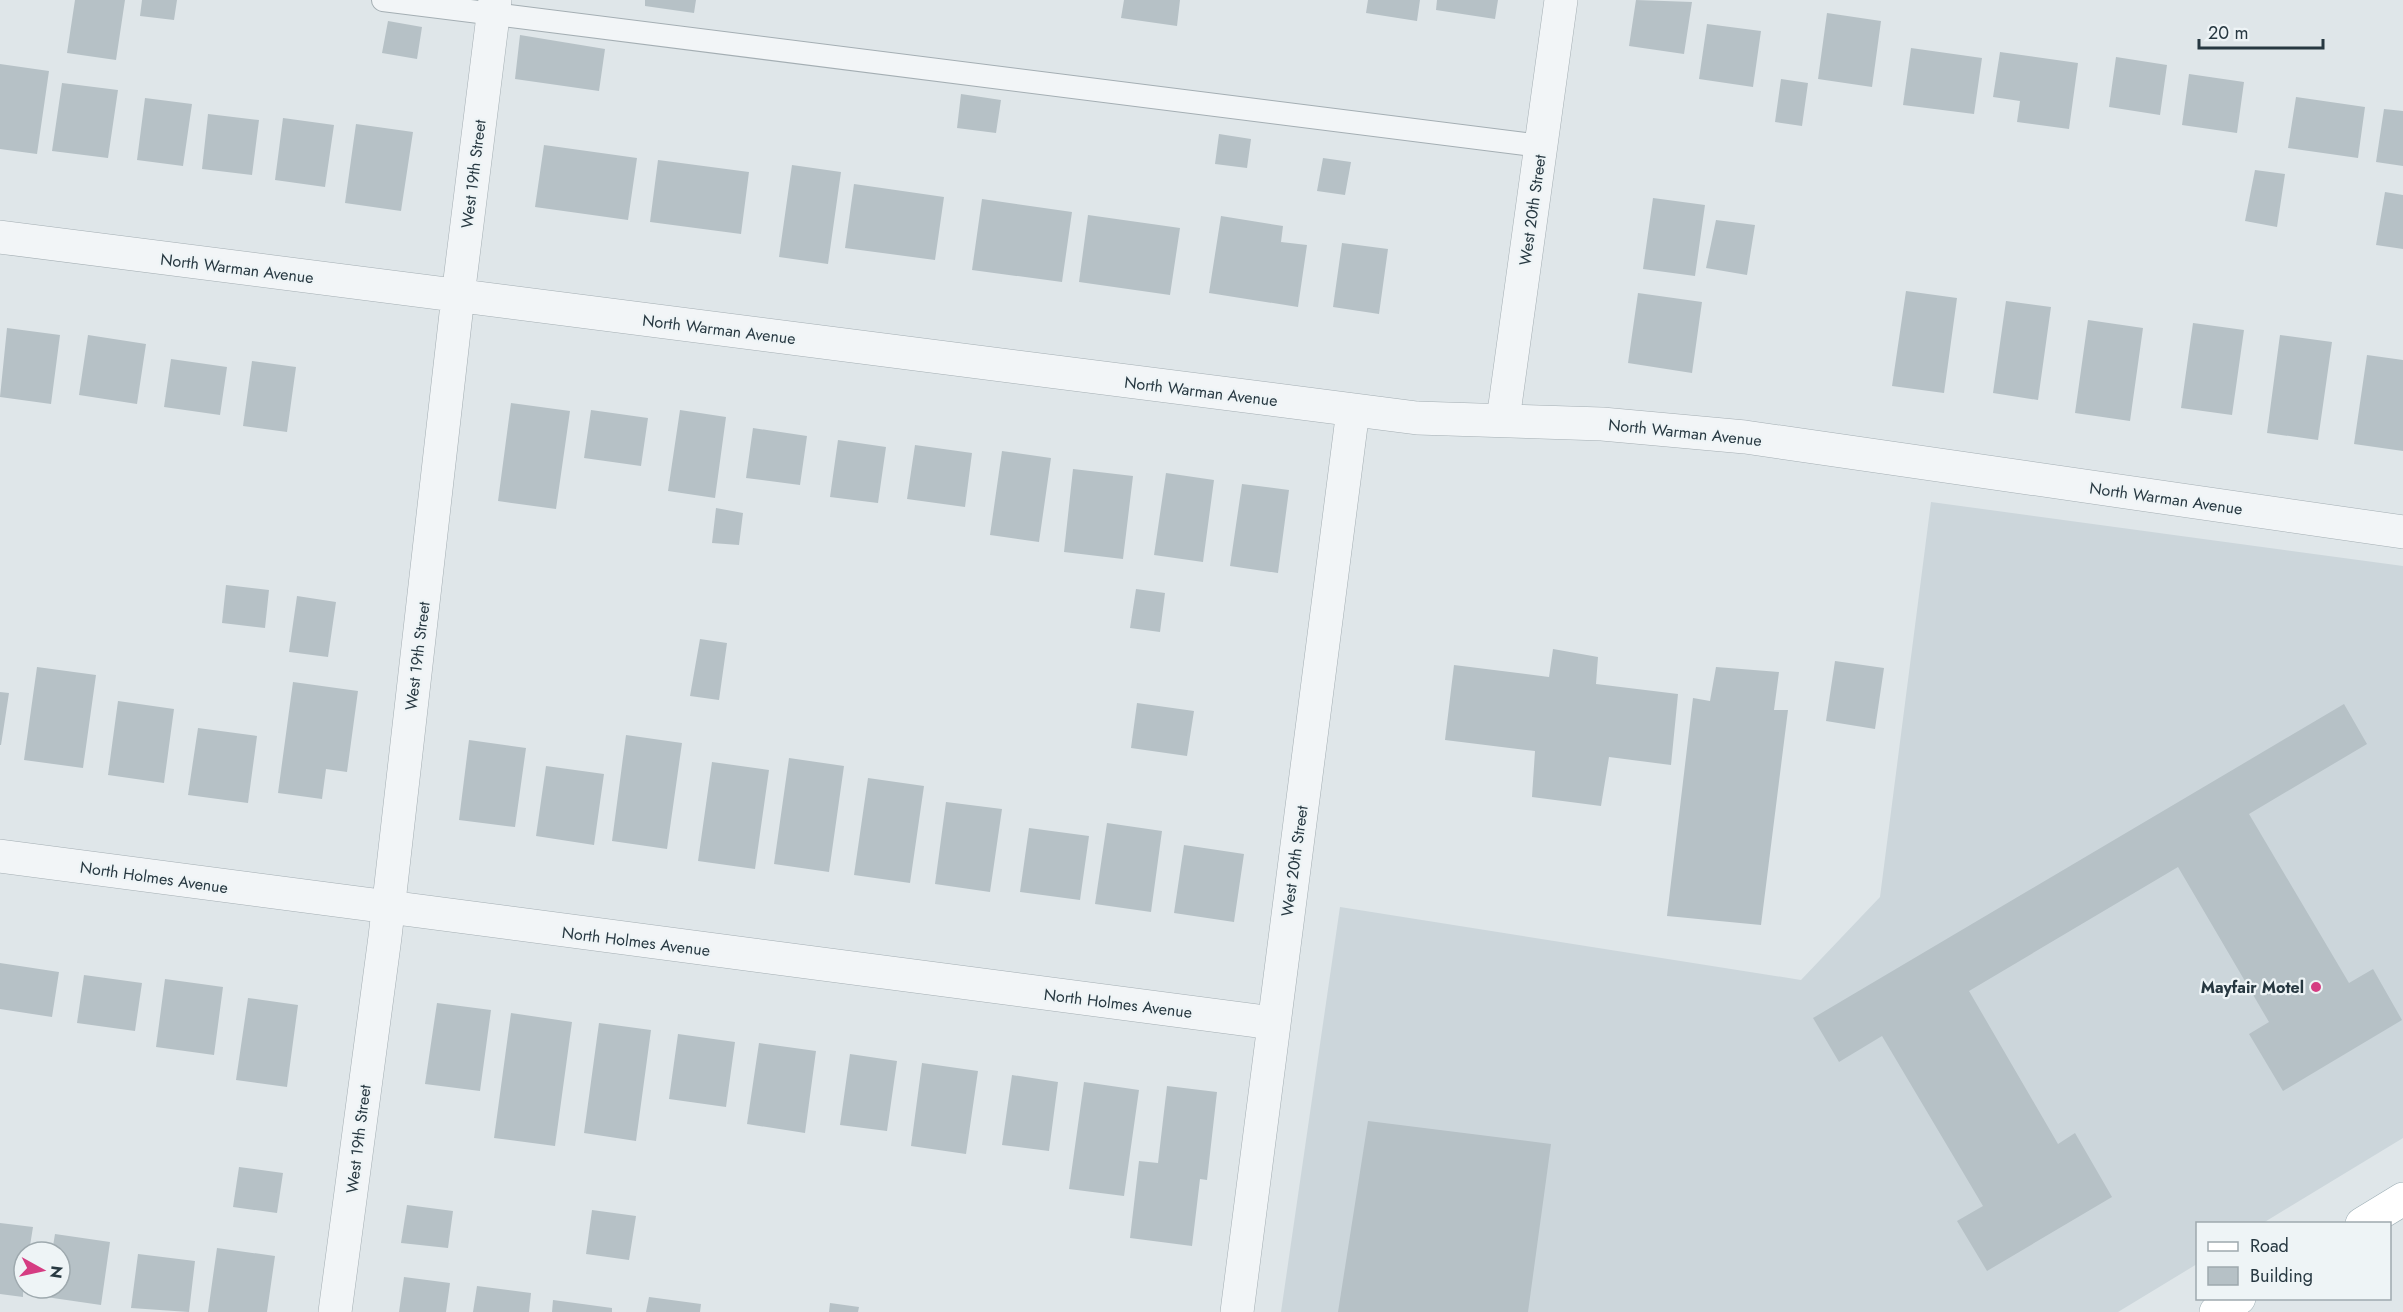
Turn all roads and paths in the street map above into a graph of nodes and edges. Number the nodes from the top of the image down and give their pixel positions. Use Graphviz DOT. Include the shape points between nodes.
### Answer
graph roads {
  1 [pos="383,0"];
  2 [pos="1561,0"];
  3 [pos="494,8"];
  4 [pos="1541,146"];
  5 [pos="0,237"];
  6 [pos="458,296"];
  7 [pos="1353,410"];
  8 [pos="1503,420"];
  9 [pos="2403,532"];
  10 [pos="0,856"];
  11 [pos="387,909"];
  12 [pos="1272,1023"];
  13 [pos="2403,1199"];
  14 [pos="2365,1222"];
  15 [pos="2237,1300"];
  16 [pos="335,1312"];
  17 [pos="1237,1312"];
  18 [pos="2216,1312"];
  1 -- 3 [label="lane"];
  2 -- 4 [label="street, West 20th Street"];
  3 -- 4 [label="lane"];
  3 -- 6 [label="street, West 19th Street"];
  4 -- 8 [label="street, West 20th Street"];
  5 -- 6 [label="street, North Warman Avenue"];
  6 -- 7 [label="street, North Warman Avenue"];
  6 -- 11 [label="street, West 19th Street"];
  7 -- 8 [label="street, North Warman Avenue" via="1417,418"];
  7 -- 12 [label="street, West 20th Street"];
  8 -- 9 [label="street, North Warman Avenue" via="1745,437"];
  10 -- 11 [label="street, North Holmes Avenue"];
  11 -- 12 [label="street, North Holmes Avenue"];
  11 -- 16 [label="street, West 19th Street"];
  12 -- 17 [label="street, West 20th Street"];
  13 -- 14 [label="main road"];
  15 -- 18 [label="main road"];
}
